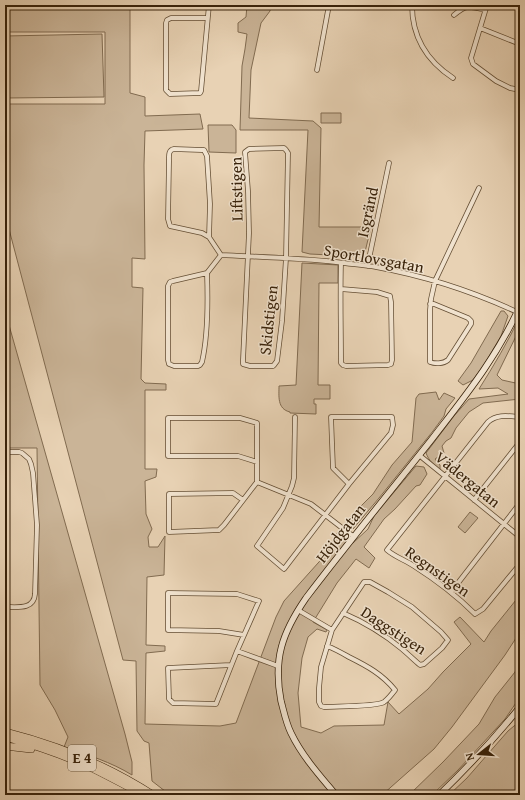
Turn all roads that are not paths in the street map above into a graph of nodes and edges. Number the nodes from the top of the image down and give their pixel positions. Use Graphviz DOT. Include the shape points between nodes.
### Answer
graph roads {
  1 [pos="209,5"];
  2 [pos="329,5"];
  3 [pos="412,5"];
  4 [pos="486,7"];
  5 [pos="454,15"];
  6 [pos="207,18"];
  7 [pos="480,28"];
  8 [pos="520,44"];
  9 [pos="317,70"];
  10 [pos="453,78"];
  11 [pos="520,90"];
  12 [pos="389,163"];
  13 [pos="478,188"];
  14 [pos="209,236"];
  15 [pos="221,255"];
  16 [pos="247,256"];
  17 [pos="286,258"];
  18 [pos="341,263"];
  19 [pos="368,266"];
  20 [pos="207,273"];
  21 [pos="435,281"];
  22 [pos="341,289"];
  23 [pos="430,304"];
  24 [pos="520,306"];
  25 [pos="517,312"];
  26 [pos="520,417"];
  27 [pos="295,418"];
  28 [pos="520,442"];
  29 [pos="5,452"];
  30 [pos="419,455"];
  31 [pos="257,462"];
  32 [pos="445,476"];
  33 [pos="257,482"];
  34 [pos="349,484"];
  35 [pos="288,495"];
  36 [pos="243,500"];
  37 [pos="474,500"];
  38 [pos="520,503"];
  39 [pos="326,516"];
  40 [pos="504,524"];
  41 [pos="354,536"];
  42 [pos="520,537"];
  43 [pos="520,564"];
  44 [pos="451,592"];
  45 [pos="5,607"];
  46 [pos="298,610"];
  47 [pos="343,613"];
  48 [pos="332,630"];
  49 [pos="244,635"];
  50 [pos="327,646"];
  51 [pos="237,651"];
  52 [pos="231,665"];
  53 [pos="278,666"];
  54 [pos="520,707"];
  55 [pos="5,732"];
  56 [pos="5,738"];
  57 [pos="5,746"];
  58 [pos="62,756"];
  59 [pos="143,795"];
  60 [pos="154,795"];
  61 [pos="336,795"];
  62 [pos="439,795"];
  1 -- 6 [label="street"];
  2 -- 9 [label="street"];
  3 -- 10 [label="street" via="413,26 421,45 434,63"];
  4 -- 5 [label="street" via="463,7"];
  4 -- 7 [label="street"];
  6 -- 6 [label="street" via="167,20 166,90 170,94 201,91"];
  7 -- 8 [label="street"];
  7 -- 11 [label="street" via="472,58 473,64 496,81"];
  12 -- 19 [label="street, Isgränd"];
  13 -- 21 [label="street"];
  14 -- 14 [label="street" via="170,226 168,161 171,149 206,152 210,204"];
  14 -- 15 [label="street"];
  15 -- 16 [label="street, Sportlovsgatan"];
  15 -- 20 [label="street"];
  16 -- 17 [label="street, Sportlovsgatan"];
  16 -- 17 [label="street, Skidstigen" via="243,364 250,366 273,366 277,361"];
  16 -- 17 [label="street, Liftstigen" via="249,233 245,152 249,149 284,148 288,153"];
  17 -- 18 [label="street, Sportlovsgatan"];
  18 -- 19 [label="street, Sportlovsgatan"];
  18 -- 22 [label="street"];
  19 -- 21 [label="street, Sportlovsgatan"];
  20 -- 20 [label="street" via="173,281 168,286 168,360 169,364 174,366 198,366 202,362"];
  21 -- 23 [label="street"];
  21 -- 25 [label="street, Sportlovsgatan" via="476,294"];
  22 -- 22 [label="street" via="341,363 346,366 391,364 390,296 377,292"];
  23 -- 23 [label="street" via="430,362 445,362 471,321"];
  24 -- 25 [label="street, Höjdgatan"];
  25 -- 30 [label="street, Höjdgatan" via="483,372"];
  26 -- 32 [label="street" via="492,418"];
  27 -- 35 [label="street" via="294,478"];
  28 -- 37 [label="street"];
  29 -- 45 [label="street" via="19,452 29,459 33,473 37,525 34,600 26,606"];
  30 -- 32 [label="street, Vädergatan"];
  30 -- 41 [label="street, Höjdgatan"];
  31 -- 31 [label="street" via="238,456 168,456 168,418 240,418 257,423"];
  31 -- 33 [label="street"];
  32 -- 37 [label="street, Vädergatan"];
  32 -- 44 [label="street, Regnstigen" via="387,550"];
  33 -- 35 [label="street"];
  33 -- 36 [label="street"];
  34 -- 34 [label="street" via="332,468 331,417 392,417 391,433"];
  34 -- 39 [label="street"];
  35 -- 39 [label="street" via="311,504"];
  35 -- 39 [label="street" via="283,508 257,546 284,569"];
  36 -- 36 [label="street" via="233,493 169,494 169,532 218,530"];
  37 -- 40 [label="street, Vädergatan"];
  38 -- 40 [label="street"];
  39 -- 41 [label="street"];
  40 -- 42 [label="street, Vädergatan"];
  40 -- 44 [label="street"];
  41 -- 46 [label="street, Höjdgatan"];
  43 -- 44 [label="street, Regnstigen" via="483,609 475,614"];
  46 -- 48 [label="street"];
  46 -- 53 [label="street, Höjdgatan" via="282,642"];
  47 -- 47 [label="street, Daggstigen" via="364,582 370,582 412,607 448,640 420,666 390,640"];
  47 -- 48 [label="street, Daggstigen"];
  48 -- 50 [label="street, Daggstigen"];
  49 -- 49 [label="street" via="259,601 237,594 168,593 168,630 219,631"];
  49 -- 51 [label="street"];
  50 -- 50 [label="street, Daggstigen" via="319,678 321,706 375,704 384,702 392,694 394,690 378,673"];
  51 -- 52 [label="street"];
  51 -- 53 [label="street"];
  52 -- 52 [label="street" via="168,668 169,700 173,703 216,704"];
  53 -- 61 [label="street, Höjdgatan" via="281,701 291,733 307,759"];
  54 -- 62 [label="street" via="471,764"];
  55 -- 60 [label="highway, E 4" via="45,743 83,758"];
  56 -- 58 [label="highway, E 4"];
  57 -- 58 [label="highway" via="29,748"];
  58 -- 59 [label="highway, E 4" via="102,773"];
}
